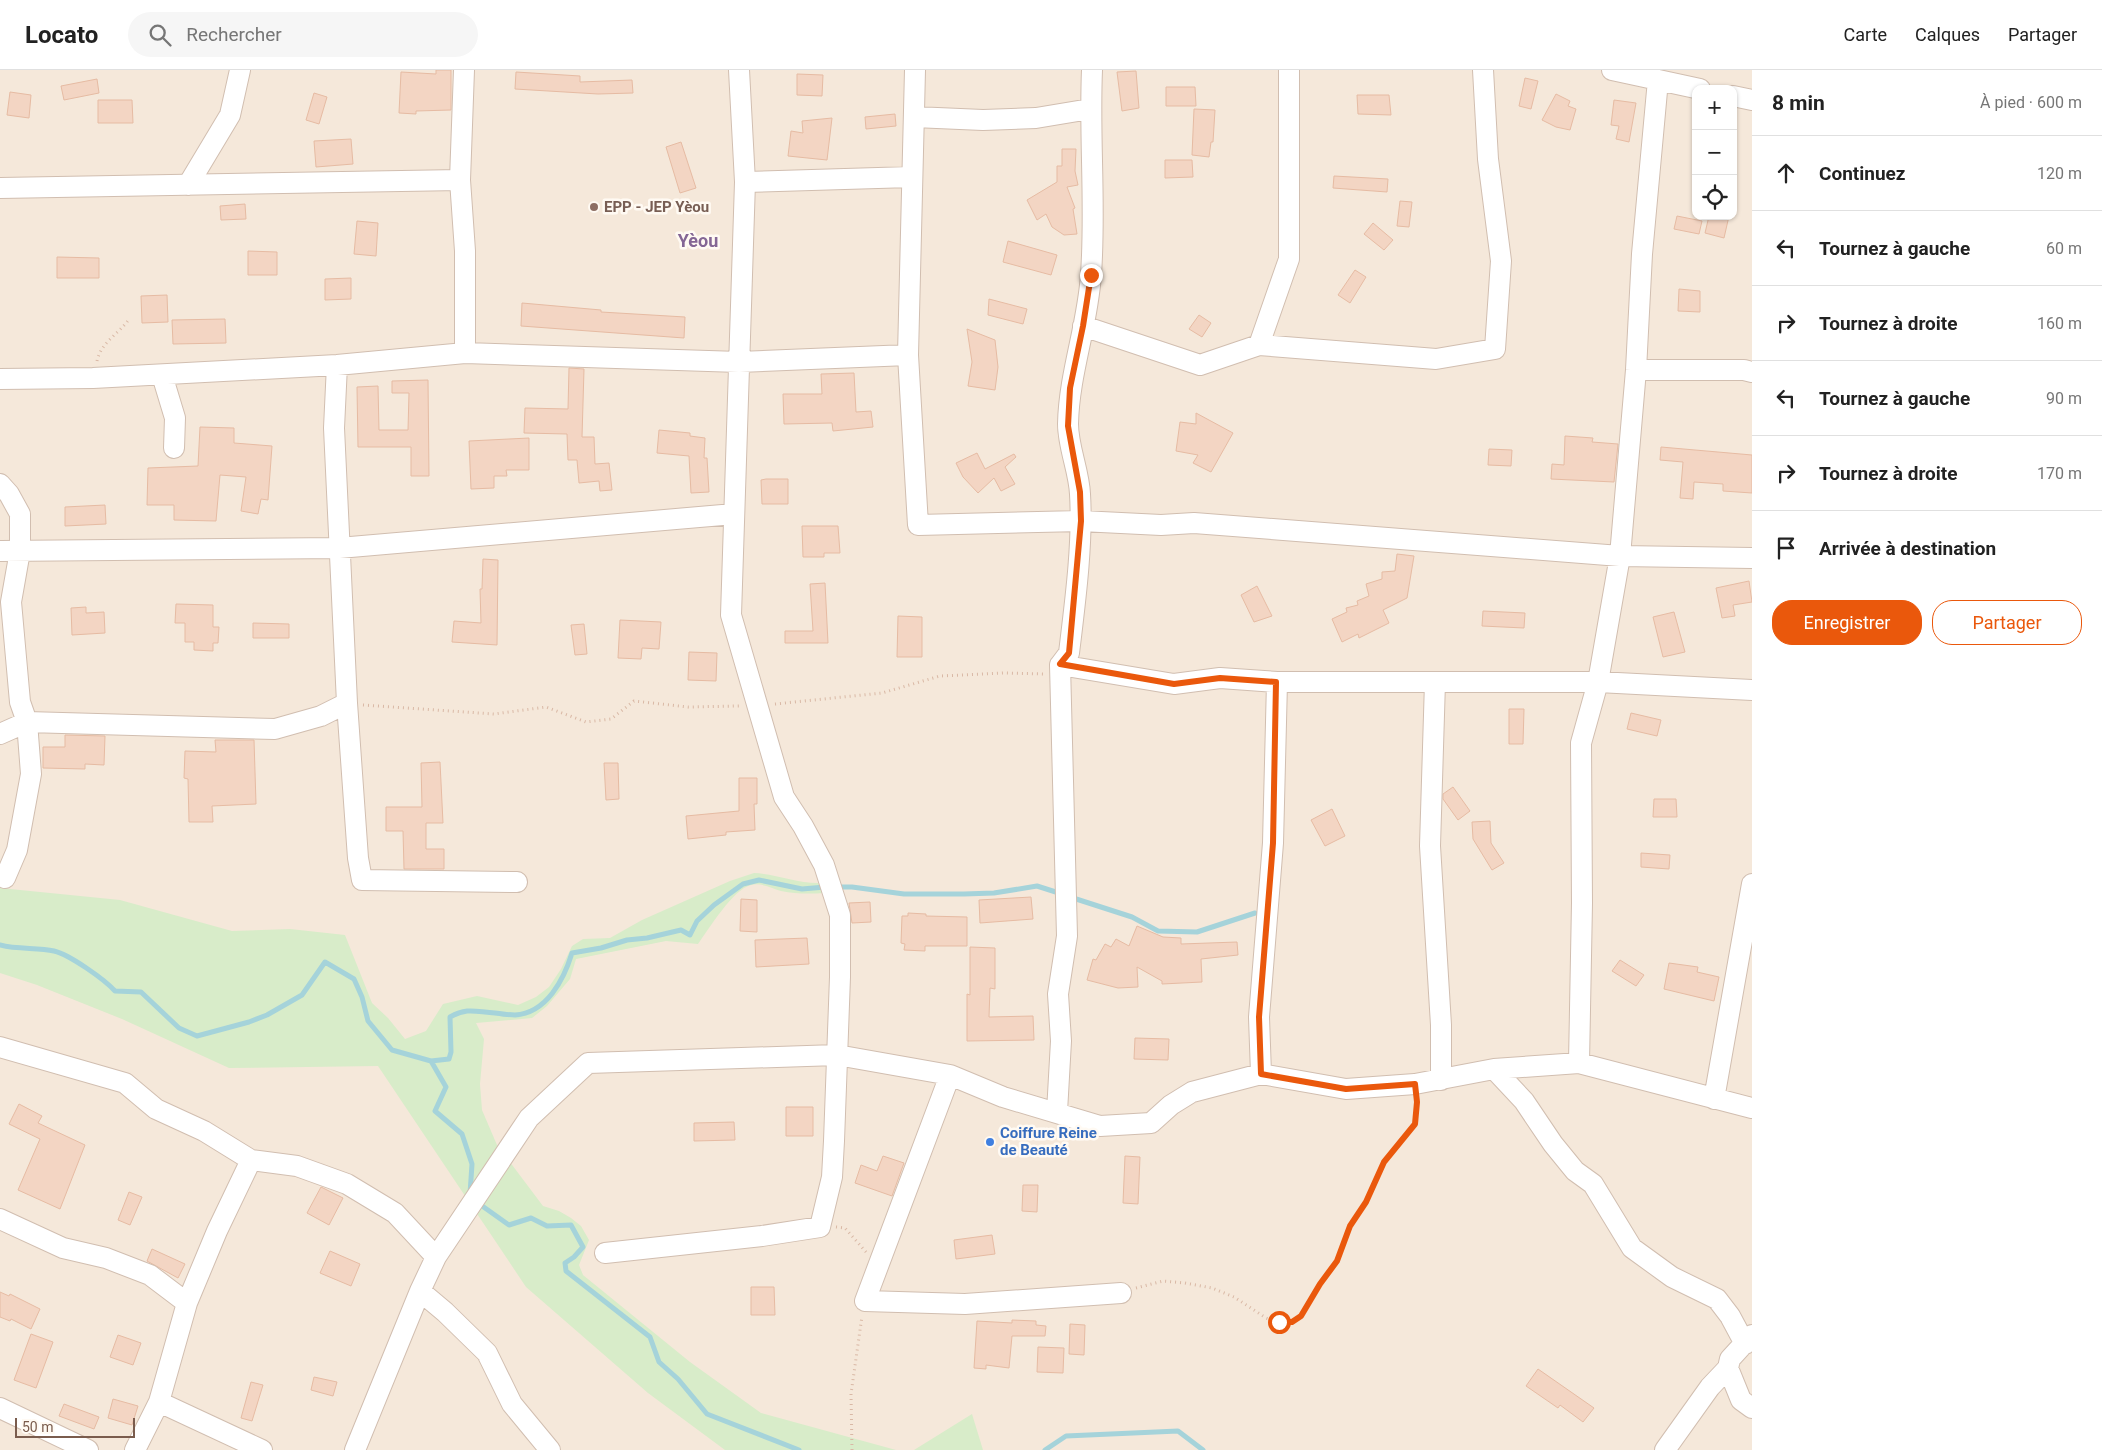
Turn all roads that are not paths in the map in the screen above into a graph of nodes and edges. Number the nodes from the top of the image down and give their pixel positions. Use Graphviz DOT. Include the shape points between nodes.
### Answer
graph roads {
  1 [pos="240,70"];
  2 [pos="464,70"];
  3 [pos="739,70"];
  4 [pos="915,70"];
  5 [pos="1092,70"];
  6 [pos="1289,70"];
  7 [pos="1483,70"];
  8 [pos="1612,70"];
  9 [pos="1658,80"];
  10 [pos="1692,87"];
  11 [pos="1737,97"];
  12 [pos="1752,100"];
  13 [pos="1090,109"];
  14 [pos="914,118"];
  15 [pos="911,177"];
  16 [pos="460,180"];
  17 [pos="745,182"];
  18 [pos="188,185"];
  19 [pos="0,188"];
  20 [pos="1083,326"];
  21 [pos="1259,345"];
  22 [pos="465,353"];
  23 [pos="908,355"];
  24 [pos="739,362"];
  25 [pos="337,365"];
  26 [pos="1636,370"];
  27 [pos="1752,372"];
  28 [pos="162,375"];
  29 [pos="0,379"];
  30 [pos="174,448"];
  31 [pos="0,484"];
  32 [pos="734,514"];
  33 [pos="1081,521"];
  34 [pos="340,548"];
  35 [pos="0,551"];
  36 [pos="20,551"];
  37 [pos="1620,556"];
  38 [pos="1752,558"];
  39 [pos="1060,664"];
  40 [pos="1276,682"];
  41 [pos="1435,682"];
  42 [pos="1598,682"];
  43 [pos="1752,690"];
  44 [pos="347,703"];
  45 [pos="27,722"];
  46 [pos="0,734"];
  47 [pos="5,878"];
  48 [pos="517,882"];
  49 [pos="1752,884"];
  50 [pos="0,1047"];
  51 [pos="837,1055"];
  52 [pos="1579,1063"];
  53 [pos="1494,1069"];
  54 [pos="1261,1074"];
  55 [pos="950,1075"];
  56 [pos="1441,1080"];
  57 [pos="1714,1099"];
  58 [pos="1752,1108"];
  59 [pos="1057,1112"];
  60 [pos="250,1160"];
  61 [pos="0,1218"];
  62 [pos="605,1253"];
  63 [pos="436,1256"];
  64 [pos="420,1291"];
  65 [pos="1121,1293"];
  66 [pos="187,1303"];
  67 [pos="1748,1339"];
  68 [pos="1728,1368"];
  69 [pos="159,1402"];
  70 [pos="0,1408"];
  71 [pos="1752,1408"];
  72 [pos="88,1450"];
  73 [pos="135,1450"];
  74 [pos="262,1450"];
  75 [pos="355,1450"];
  76 [pos="550,1450"];
  77 [pos="1665,1450"];
  1 -- 18 [label="street" via="230,115"];
  2 -- 16 [label="street"];
  3 -- 17 [label="street"];
  4 -- 14 [label="street"];
  5 -- 13 [label="street"];
  6 -- 21 [label="street" via="1289,259"];
  7 -- 21 [label="street" via="1488,159 1501,261 1495,349 1436,359"];
  8 -- 9 [label="street"];
  9 -- 10 [label="street"];
  9 -- 26 [label="street" via="1642,254"];
  11 -- 12 [label="street"];
  13 -- 14 [label="street" via="1036,118"];
  13 -- 20 [label="street" via="1091,275"];
  14 -- 15 [label="street"];
  15 -- 17 [label="street"];
  15 -- 23 [label="street"];
  16 -- 18 [label="street"];
  16 -- 22 [label="street" via="465,251"];
  17 -- 24 [label="street"];
  18 -- 19 [label="street"];
  20 -- 21 [label="street" via="1200,365"];
  20 -- 33 [label="street" via="1070,388 1068,426 1080,492"];
  22 -- 24 [label="street"];
  22 -- 25 [label="street"];
  23 -- 24 [label="street"];
  23 -- 33 [label="street" via="918,525"];
  24 -- 32 [label="street"];
  25 -- 28 [label="street"];
  25 -- 34 [label="street" via="334,428"];
  26 -- 27 [label="street"];
  26 -- 37 [label="street"];
  28 -- 29 [label="street"];
  28 -- 30 [label="street" via="175,418"];
  31 -- 36 [label="street" via="20,514"];
  32 -- 34 [label="street"];
  32 -- 51 [label="street" via="731,614 784,796 832,885 840,915"];
  33 -- 37 [label="street" via="1204,524"];
  33 -- 39 [label="street" via="1069,653"];
  34 -- 36 [label="street"];
  34 -- 44 [label="street"];
  35 -- 36 [label="street"];
  36 -- 45 [label="street" via="11,602 20,702"];
  37 -- 38 [label="street"];
  37 -- 42 [label="street"];
  39 -- 40 [label="street" via="1174,684 1220,678"];
  39 -- 59 [label="street" via="1067,936 1058,994 1061,1041"];
  40 -- 41 [label="street"];
  40 -- 54 [label="street" via="1273,843 1259,1017"];
  41 -- 42 [label="street"];
  41 -- 56 [label="street" via="1430,846"];
  42 -- 43 [label="street"];
  42 -- 52 [label="street" via="1581,743"];
  44 -- 45 [label="street" via="321,716 275,729"];
  44 -- 48 [label="street" via="362,880"];
  45 -- 46 [label="street"];
  45 -- 47 [label="street" via="30,774 17,850"];
  49 -- 57 [label="street"];
  50 -- 60 [label="street" via="125,1083 156,1109 204,1131"];
  51 -- 55 [label="street"];
  51 -- 62 [label="street" via="832,1178 820,1227"];
  51 -- 63 [label="street" via="588,1062 529,1118"];
  52 -- 53 [label="street"];
  52 -- 57 [label="street"];
  53 -- 56 [label="street"];
  53 -- 67 [label="street" via="1524,1101 1576,1171 1593,1184 1632,1248 1672,1277 1717,1298"];
  54 -- 56 [label="street" via="1346,1089"];
  54 -- 59 [label="street" via="1192,1092 1150,1123 1100,1126"];
  55 -- 59 [label="street" via="1003,1097"];
  55 -- 65 [label="street" via="865,1301 965,1304"];
  57 -- 58 [label="street"];
  60 -- 63 [label="street" via="297,1166 347,1184 395,1212"];
  60 -- 66 [label="street"];
  61 -- 66 [label="street" via="62,1248 106,1258 150,1275"];
  63 -- 64 [label="street"];
  64 -- 75 [label="street"];
  64 -- 76 [label="street" via="487,1353 512,1404"];
  66 -- 69 [label="street"];
  67 -- 68 [label="street" via="1730,1358"];
  68 -- 71 [label="street" via="1741,1400"];
  68 -- 77 [label="street" via="1710,1387"];
  69 -- 73 [label="street"];
  69 -- 74 [label="street"];
  70 -- 72 [label="street"];
}
